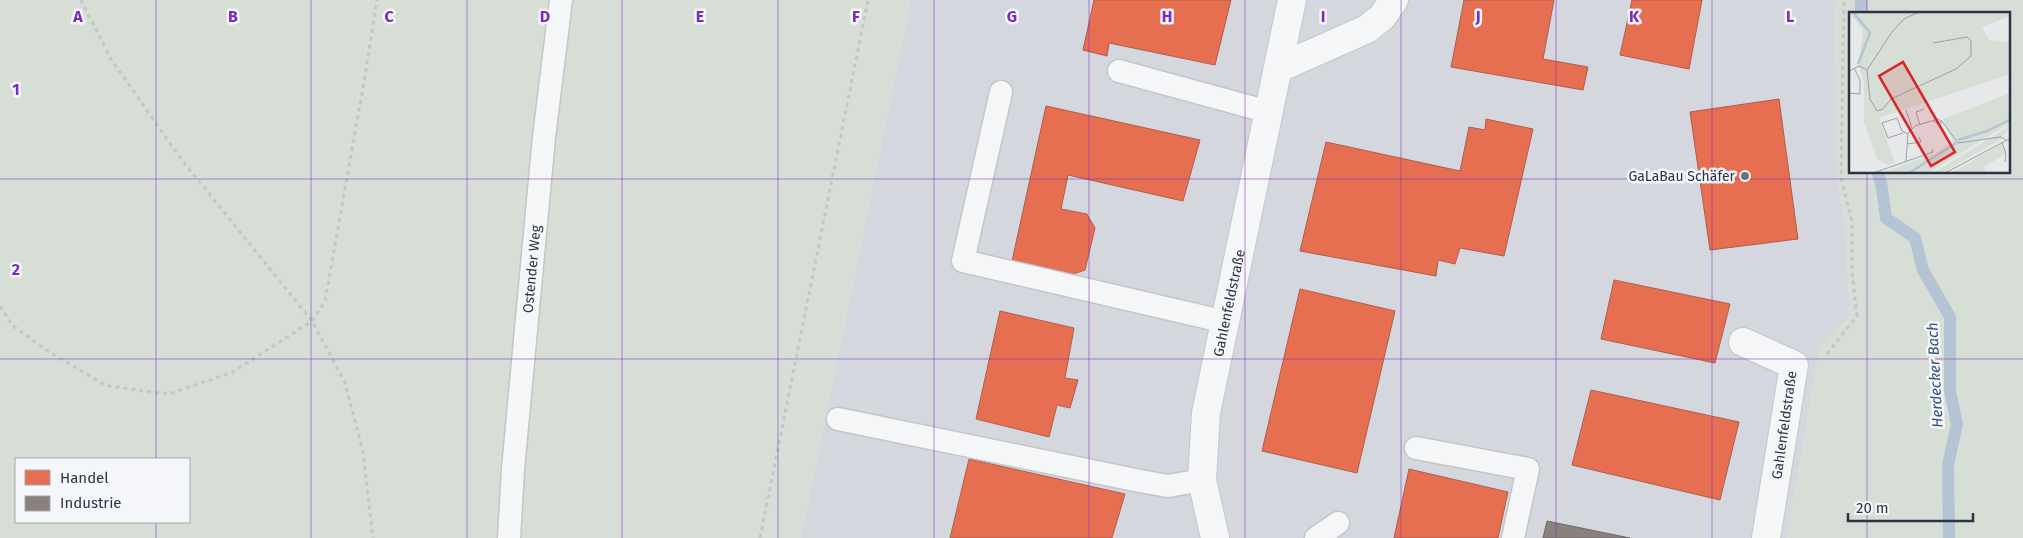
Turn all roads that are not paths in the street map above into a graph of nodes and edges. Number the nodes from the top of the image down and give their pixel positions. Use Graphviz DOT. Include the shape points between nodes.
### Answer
graph roads {
  1 [pos="562,0"];
  2 [pos="1292,0"];
  3 [pos="1394,0"];
  4 [pos="1279,68"];
  5 [pos="1119,71"];
  6 [pos="1001,92"];
  7 [pos="1269,112"];
  8 [pos="1226,322"];
  9 [pos="1743,342"];
  10 [pos="838,419"];
  11 [pos="1416,448"];
  12 [pos="1202,480"];
  13 [pos="1338,523"];
  14 [pos="509,538"];
  15 [pos="1215,538"];
  16 [pos="1316,538"];
  17 [pos="1513,538"];
  18 [pos="1766,538"];
  1 -- 14 [label="lane, Ostender Weg" via="543,147"];
  2 -- 4 [label="street, Gahlenfeldstraße"];
  3 -- 4 [label="street" via="1367,28"];
  4 -- 7 [label="street, Gahlenfeldstraße"];
  5 -- 7 [label="lane"];
  6 -- 8 [label="lane" via="963,261"];
  7 -- 8 [label="street, Gahlenfeldstraße"];
  8 -- 12 [label="street, Gahlenfeldstraße" via="1206,413"];
  9 -- 18 [label="street, Gahlenfeldstraße" via="1794,365"];
  10 -- 12 [label="lane" via="1168,486"];
  11 -- 17 [label="lane" via="1528,469"];
  12 -- 15 [label="street, Gahlenfeldstraße"];
  13 -- 16 [label="lane"];
}
